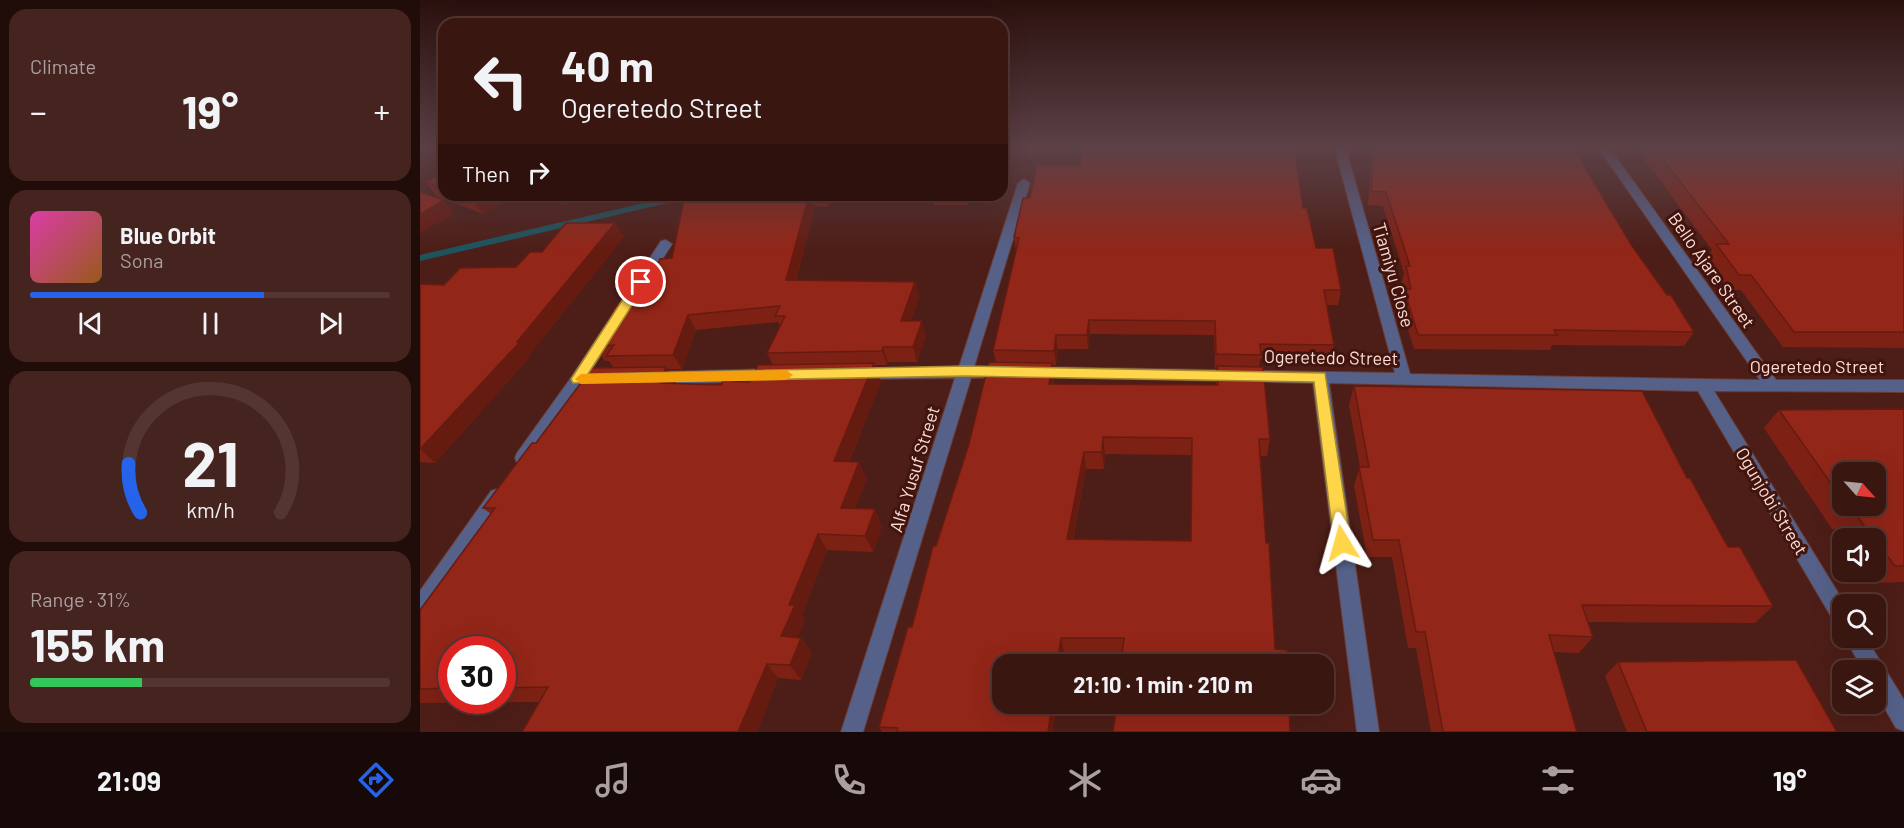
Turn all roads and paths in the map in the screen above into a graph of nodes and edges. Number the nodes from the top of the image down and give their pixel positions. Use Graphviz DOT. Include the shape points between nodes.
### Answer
graph roads {
  1 [pos="1349,180"];
  2 [pos="1626,180"];
  3 [pos="1024,183"];
  4 [pos="666,244"];
  5 [pos="965,371"];
  6 [pos="848,374"];
  7 [pos="789,375"];
  8 [pos="1320,377"];
  9 [pos="636,378"];
  10 [pos="1404,378"];
  11 [pos="578,379"];
  12 [pos="601,379"];
  13 [pos="1703,385"];
  14 [pos="1772,385"];
  15 [pos="1904,386"];
  16 [pos="1832,600"];
  17 [pos="420,608"];
  18 [pos="1886,690"];
  19 [pos="1904,720"];
  20 [pos="852,732"];
  21 [pos="1368,732"];
  1 -- 10 [label="street, Tiamiyu Close"];
  2 -- 14 [label="street, Bello Ajare Street"];
  3 -- 5 [label="street, Alfa Yusuf Street"];
  4 -- 11 [label="street"];
  5 -- 6 [label="street, Ogeretedo Street"];
  5 -- 8 [label="street, Ogeretedo Street"];
  5 -- 20 [label="street, Alfa Yusuf Street"];
  7 -- 9 [label="street"];
  8 -- 10 [label="street, Ogeretedo Street"];
  8 -- 21 [label="street"];
  10 -- 13 [label="street, Ogeretedo Street"];
  11 -- 12 [label="street"];
  11 -- 17 [label="street"];
  13 -- 14 [label="street, Ogeretedo Street"];
  13 -- 16 [label="street, Ogunjobi Street"];
  14 -- 15 [label="street, Ogeretedo Street"];
  18 -- 19 [label="street"];
}
